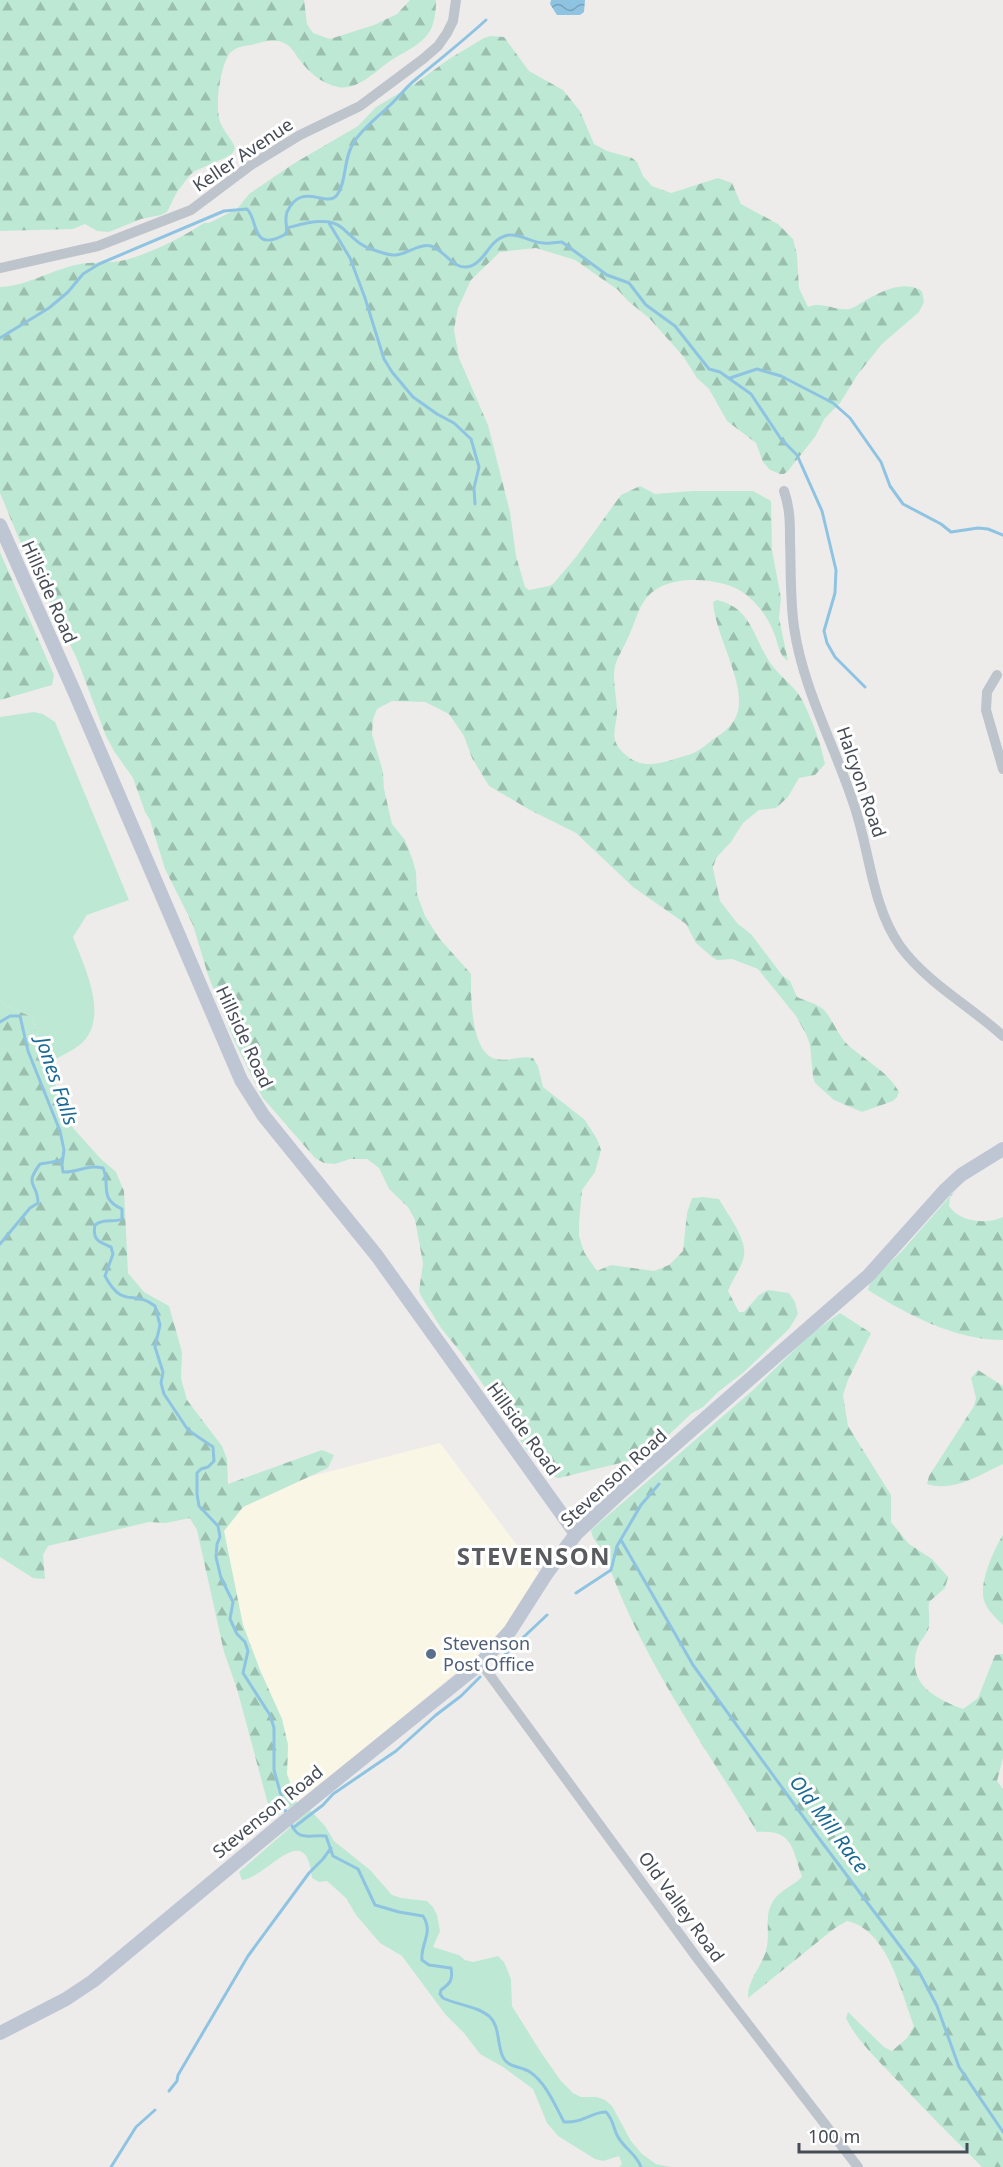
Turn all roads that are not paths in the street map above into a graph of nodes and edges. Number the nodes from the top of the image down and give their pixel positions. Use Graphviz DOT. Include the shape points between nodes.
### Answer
graph roads {
  1 [pos="456,0"];
  2 [pos="0,268"];
  3 [pos="784,491"];
  4 [pos="0,525"];
  5 [pos="997,675"];
  6 [pos="1003,769"];
  7 [pos="1003,1036"];
  8 [pos="1003,1149"];
  9 [pos="576,1534"];
  10 [pos="481,1663"];
  11 [pos="0,2033"];
  12 [pos="858,2167"];
  1 -- 2 [label="street, Keller Avenue" via="447,33 423,59 360,106 300,135 251,165 191,210 98,246"];
  3 -- 7 [label="street, Halcyon Road" via="790,516 794,626 799,653 856,809 888,926 929,976"];
  4 -- 9 [label="street, Hillside Road" via="241,1080 263,1115 377,1256"];
  5 -- 6 [label="street" via="987,692 987,710"];
  8 -- 9 [label="street, Stevenson Road" via="961,1175 869,1275"];
  9 -- 10 [label="street, Stevenson Road" via="510,1631"];
  10 -- 11 [label="street, Stevenson Road" via="93,1981"];
  10 -- 12 [label="street, Old Valley Road" via="700,1962"];
}
